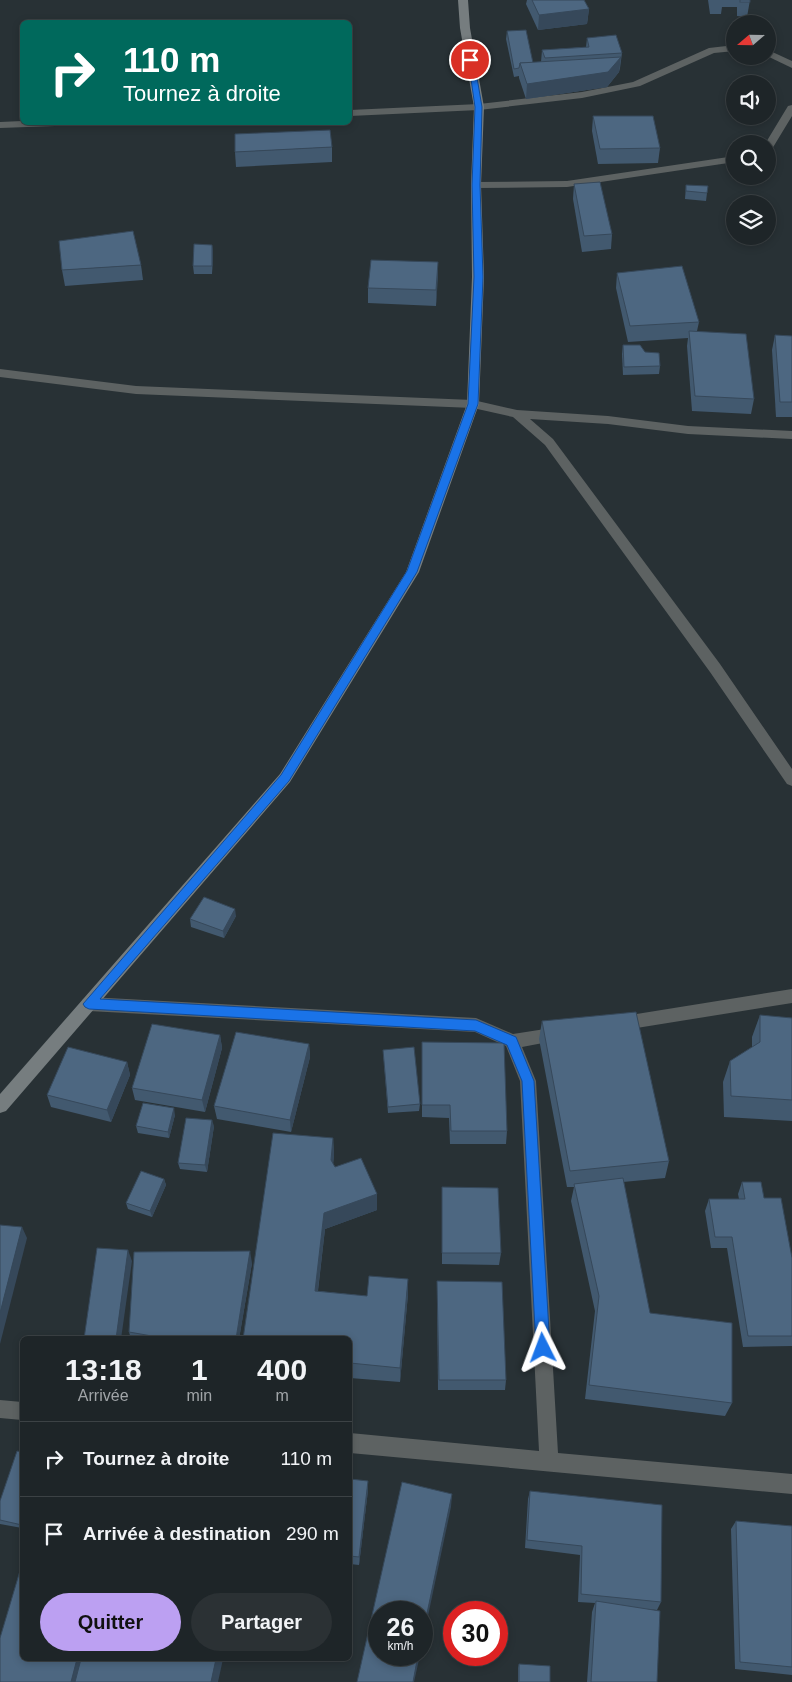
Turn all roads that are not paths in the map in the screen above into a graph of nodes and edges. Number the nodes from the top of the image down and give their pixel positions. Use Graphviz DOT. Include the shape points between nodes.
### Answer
graph roads {
  1 [pos="463,0"];
  2 [pos="726,49"];
  3 [pos="776,57"];
  4 [pos="792,65"];
  5 [pos="478,107"];
  6 [pos="792,108"];
  7 [pos="352,113"];
  8 [pos="20,124"];
  9 [pos="0,125"];
  10 [pos="775,135"];
  11 [pos="726,160"];
  12 [pos="476,185"];
  13 [pos="0,372"];
  14 [pos="473,404"];
  15 [pos="517,414"];
  16 [pos="792,435"];
  17 [pos="792,780"];
  18 [pos="792,996"];
  19 [pos="89,1004"];
  20 [pos="599,1027"];
  21 [pos="570,1032"];
  22 [pos="512,1041"];
  23 [pos="0,1106"];
  24 [pos="0,1409"];
  25 [pos="20,1411"];
  26 [pos="352,1442"];
  27 [pos="549,1462"];
  28 [pos="792,1484"];
  1 -- 5 [label="street"];
  2 -- 5 [label="street" via="712,50 624,88"];
  3 -- 4 [label="street"];
  5 -- 7 [label="street"];
  5 -- 12 [label="street"];
  6 -- 10 [label="street"];
  8 -- 9 [label="street"];
  11 -- 12 [label="street" via="567,184"];
  12 -- 14 [label="street" via="478,277"];
  13 -- 14 [label="street" via="136,390"];
  14 -- 15 [label="street"];
  14 -- 19 [label="street" via="412,572 285,778"];
  15 -- 16 [label="street" via="608,420 688,430"];
  15 -- 17 [label="street" via="550,442 715,668"];
  18 -- 20 [label="street"];
  19 -- 22 [label="street" via="476,1025"];
  19 -- 23 [label="street"];
  21 -- 22 [label="street"];
  22 -- 27 [label="street" via="528,1081"];
  24 -- 25 [label="street"];
  26 -- 27 [label="street"];
  27 -- 28 [label="street"];
}
